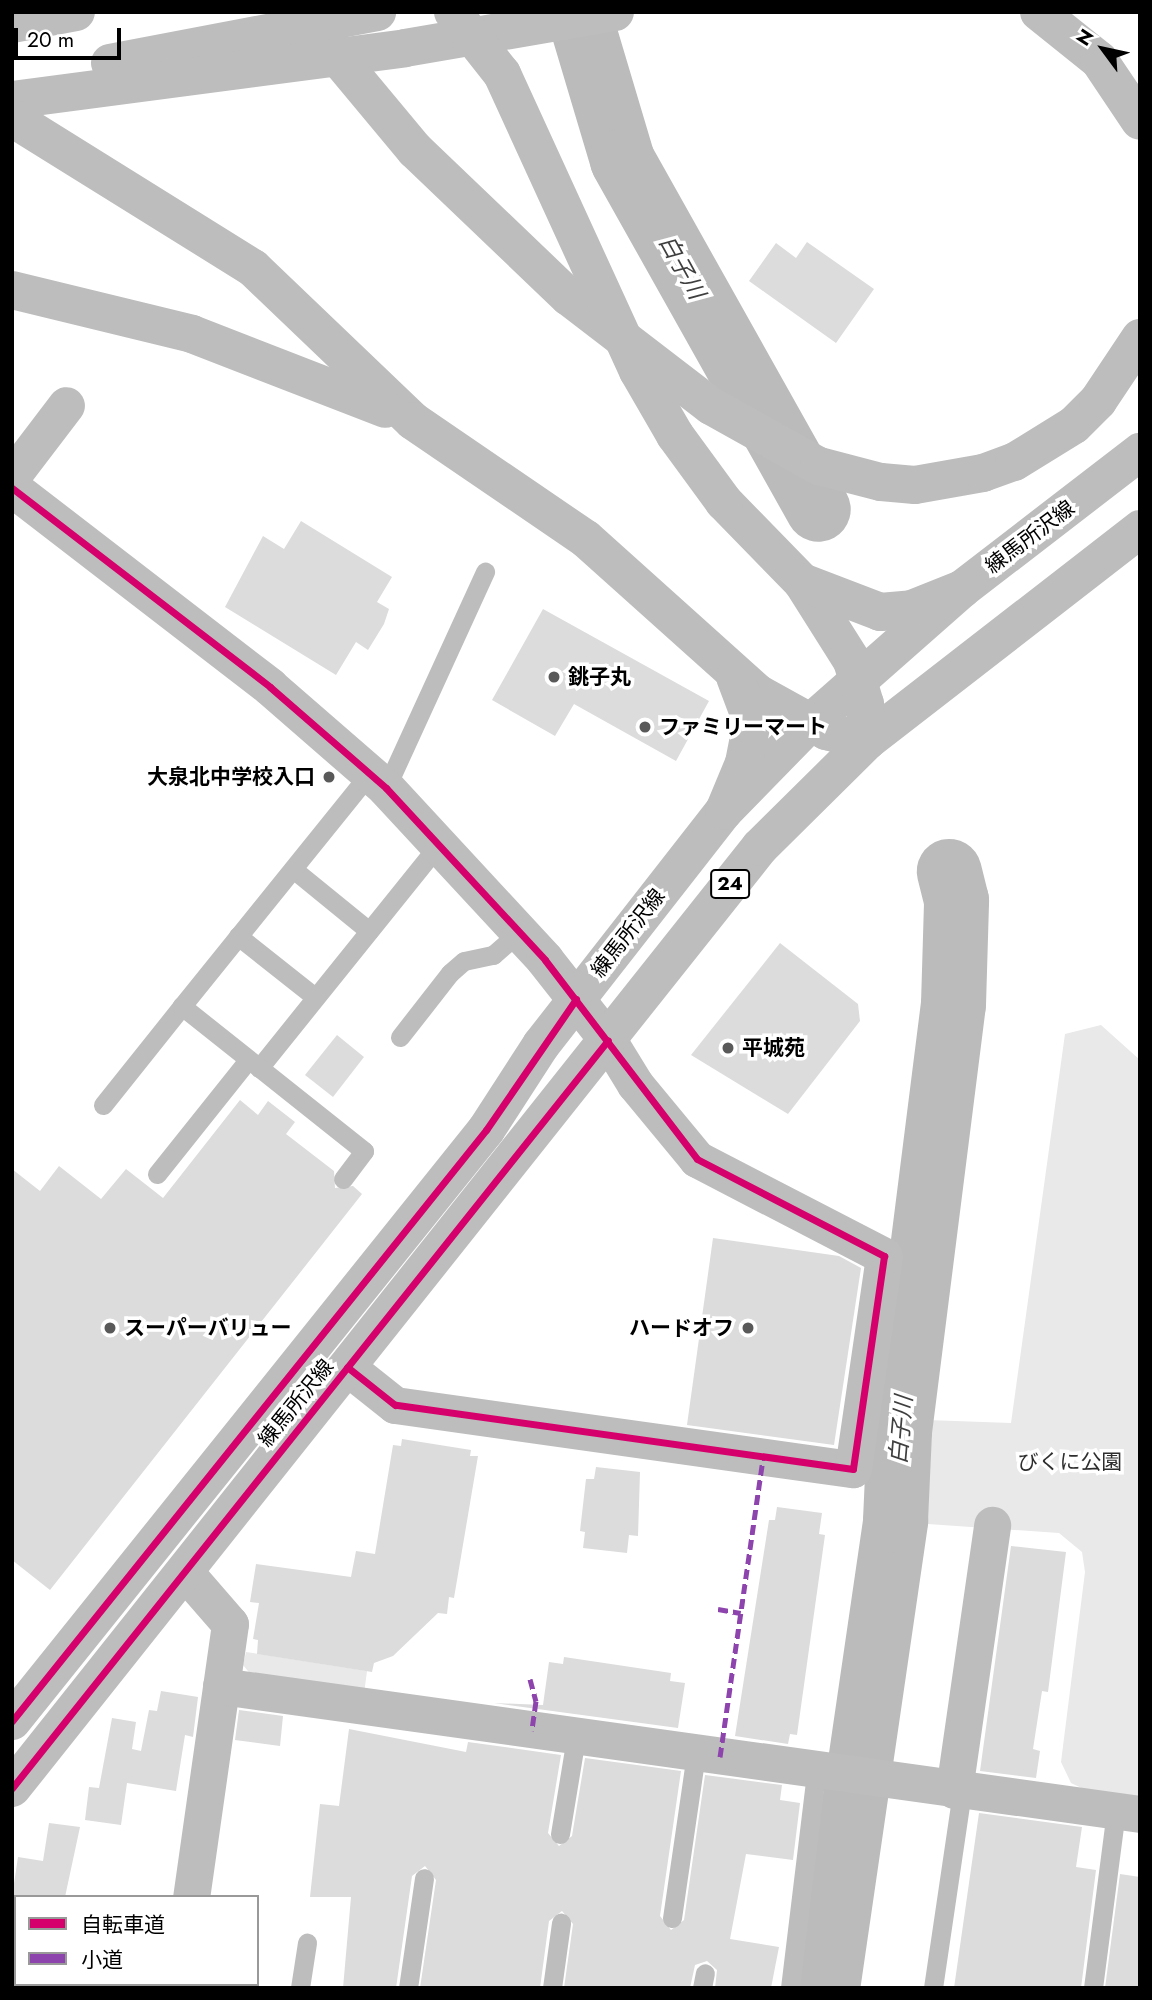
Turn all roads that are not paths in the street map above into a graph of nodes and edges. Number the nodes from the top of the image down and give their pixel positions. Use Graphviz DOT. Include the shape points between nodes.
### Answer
graph roads {
  1 [pos="76,12"];
  2 [pos="300,12"];
  3 [pos="377,12"];
  4 [pos="453,12"];
  5 [pos="615,12"];
  6 [pos="1038,12"];
  7 [pos="12,24"];
  8 [pos="12,81"];
  9 [pos="12,100"];
  10 [pos="12,118"];
  11 [pos="1140,121"];
  12 [pos="12,290"];
  13 [pos="1140,338"];
  14 [pos="66,405"];
  15 [pos="413,421"];
  16 [pos="1140,452"];
  17 [pos="12,475"];
  18 [pos="12,488"];
  19 [pos="1140,529"];
  20 [pos="485,572"];
  21 [pos="803,582"];
  22 [pos="962,589"];
  23 [pos="735,677"];
  24 [pos="858,679"];
  25 [pos="810,723"];
  26 [pos="867,741"];
  27 [pos="378,781"];
  28 [pos="724,811"];
  29 [pos="439,844"];
  30 [pos="293,869"];
  31 [pos="369,930"];
  32 [pos="519,932"];
  33 [pos="238,936"];
  34 [pos="315,997"];
  35 [pos="576,999"];
  36 [pos="183,1006"];
  37 [pos="400,1037"];
  38 [pos="608,1040"];
  39 [pos="254,1064"];
  40 [pos="103,1105"];
  41 [pos="156,1174"];
  42 [pos="343,1178"];
  43 [pos="347,1367"];
  44 [pos="992,1525"];
  45 [pos="184,1571"];
  46 [pos="221,1686"];
  47 [pos="12,1721"];
  48 [pos="576,1737"];
  49 [pos="696,1753"];
  50 [pos="822,1773"];
  51 [pos="12,1788"];
  52 [pos="953,1790"];
  53 [pos="1128,1813"];
  54 [pos="560,1834"];
  55 [pos="424,1878"];
  56 [pos="191,1895"];
  57 [pos="672,1918"];
  58 [pos="561,1923"];
  59 [pos="307,1943"];
  60 [pos="300,1988"];
  61 [pos="408,1988"];
  62 [pos="552,1988"];
  63 [pos="789,1988"];
  64 [pos="933,1988"];
  65 [pos="1093,1988"];
  1 -- 7 [label="main road"];
  2 -- 13 [label="main road" via="415,150 559,288 678,383 783,450 852,477 915,485 983,473 1014,462 1074,425 1098,401"];
  3 -- 8 [label="main road"];
  4 -- 21 [label="main road" via="502,74 638,371 675,435 724,502"];
  5 -- 9 [label="main road" via="405,48"];
  6 -- 11 [label="main road" via="1099,60"];
  10 -- 15 [label="main road" via="253,268"];
  12 -- 15 [label="main road" via="192,334"];
  14 -- 17 [label="street"];
  15 -- 23 [label="main road" via="586,540 653,595"];
  16 -- 22 [label="main road, 練馬所沢線 / 24"];
  18 -- 27 [label="main road" via="270,687"];
  19 -- 26 [label="main road, 練馬所沢線 / 24"];
  20 -- 27 [label="lane"];
  21 -- 22 [label="main road" via="836,599 888,612"];
  21 -- 24 [label="main road"];
  22 -- 24 [label="main road, 練馬所沢線 / 24"];
  23 -- 25 [label="main road"];
  23 -- 28 [label="main road" via="752,722 744,763"];
  24 -- 25 [label="main road, 練馬所沢線 / 24"];
  24 -- 26 [label="main road"];
  25 -- 26 [label="main road"];
  25 -- 28 [label="main road, 練馬所沢線 / 24"];
  26 -- 38 [label="main road, 練馬所沢線 / 24" via="760,847"];
  27 -- 29 [label="main road"];
  27 -- 30 [label="lane"];
  28 -- 35 [label="main road, 練馬所沢線 / 24"];
  29 -- 31 [label="lane"];
  29 -- 32 [label="main road"];
  30 -- 31 [label="lane"];
  30 -- 33 [label="lane"];
  31 -- 34 [label="lane"];
  32 -- 35 [label="main road"];
  32 -- 37 [label="lane" via="493,955 464,961 450,973"];
  33 -- 34 [label="lane"];
  33 -- 36 [label="lane"];
  34 -- 39 [label="lane"];
  35 -- 38 [label="main road"];
  35 -- 47 [label="main road, 練馬所沢線 / 24" via="486,1130"];
  36 -- 39 [label="lane"];
  36 -- 40 [label="lane"];
  38 -- 43 [label="main road, 練馬所沢線 / 24"];
  38 -- 43 [label="street" via="635,1084 697,1159 884,1256 853,1469 395,1405"];
  39 -- 41 [label="lane"];
  39 -- 42 [label="lane" via="364,1151"];
  43 -- 45 [label="main road, 練馬所沢線 / 24"];
  44 -- 52 [label="street"];
  45 -- 46 [label="street" via="230,1624"];
  45 -- 51 [label="main road, 練馬所沢線 / 24"];
  46 -- 48 [label="street"];
  46 -- 56 [label="street"];
  48 -- 49 [label="street"];
  48 -- 54 [label="lane"];
  49 -- 50 [label="street"];
  49 -- 57 [label="lane"];
  50 -- 52 [label="street"];
  50 -- 63 [label="lane"];
  52 -- 53 [label="street"];
  52 -- 64 [label="lane"];
  53 -- 65 [label="lane"];
  55 -- 61 [label="lane"];
  58 -- 62 [label="lane"];
  59 -- 60 [label="lane"];
}
